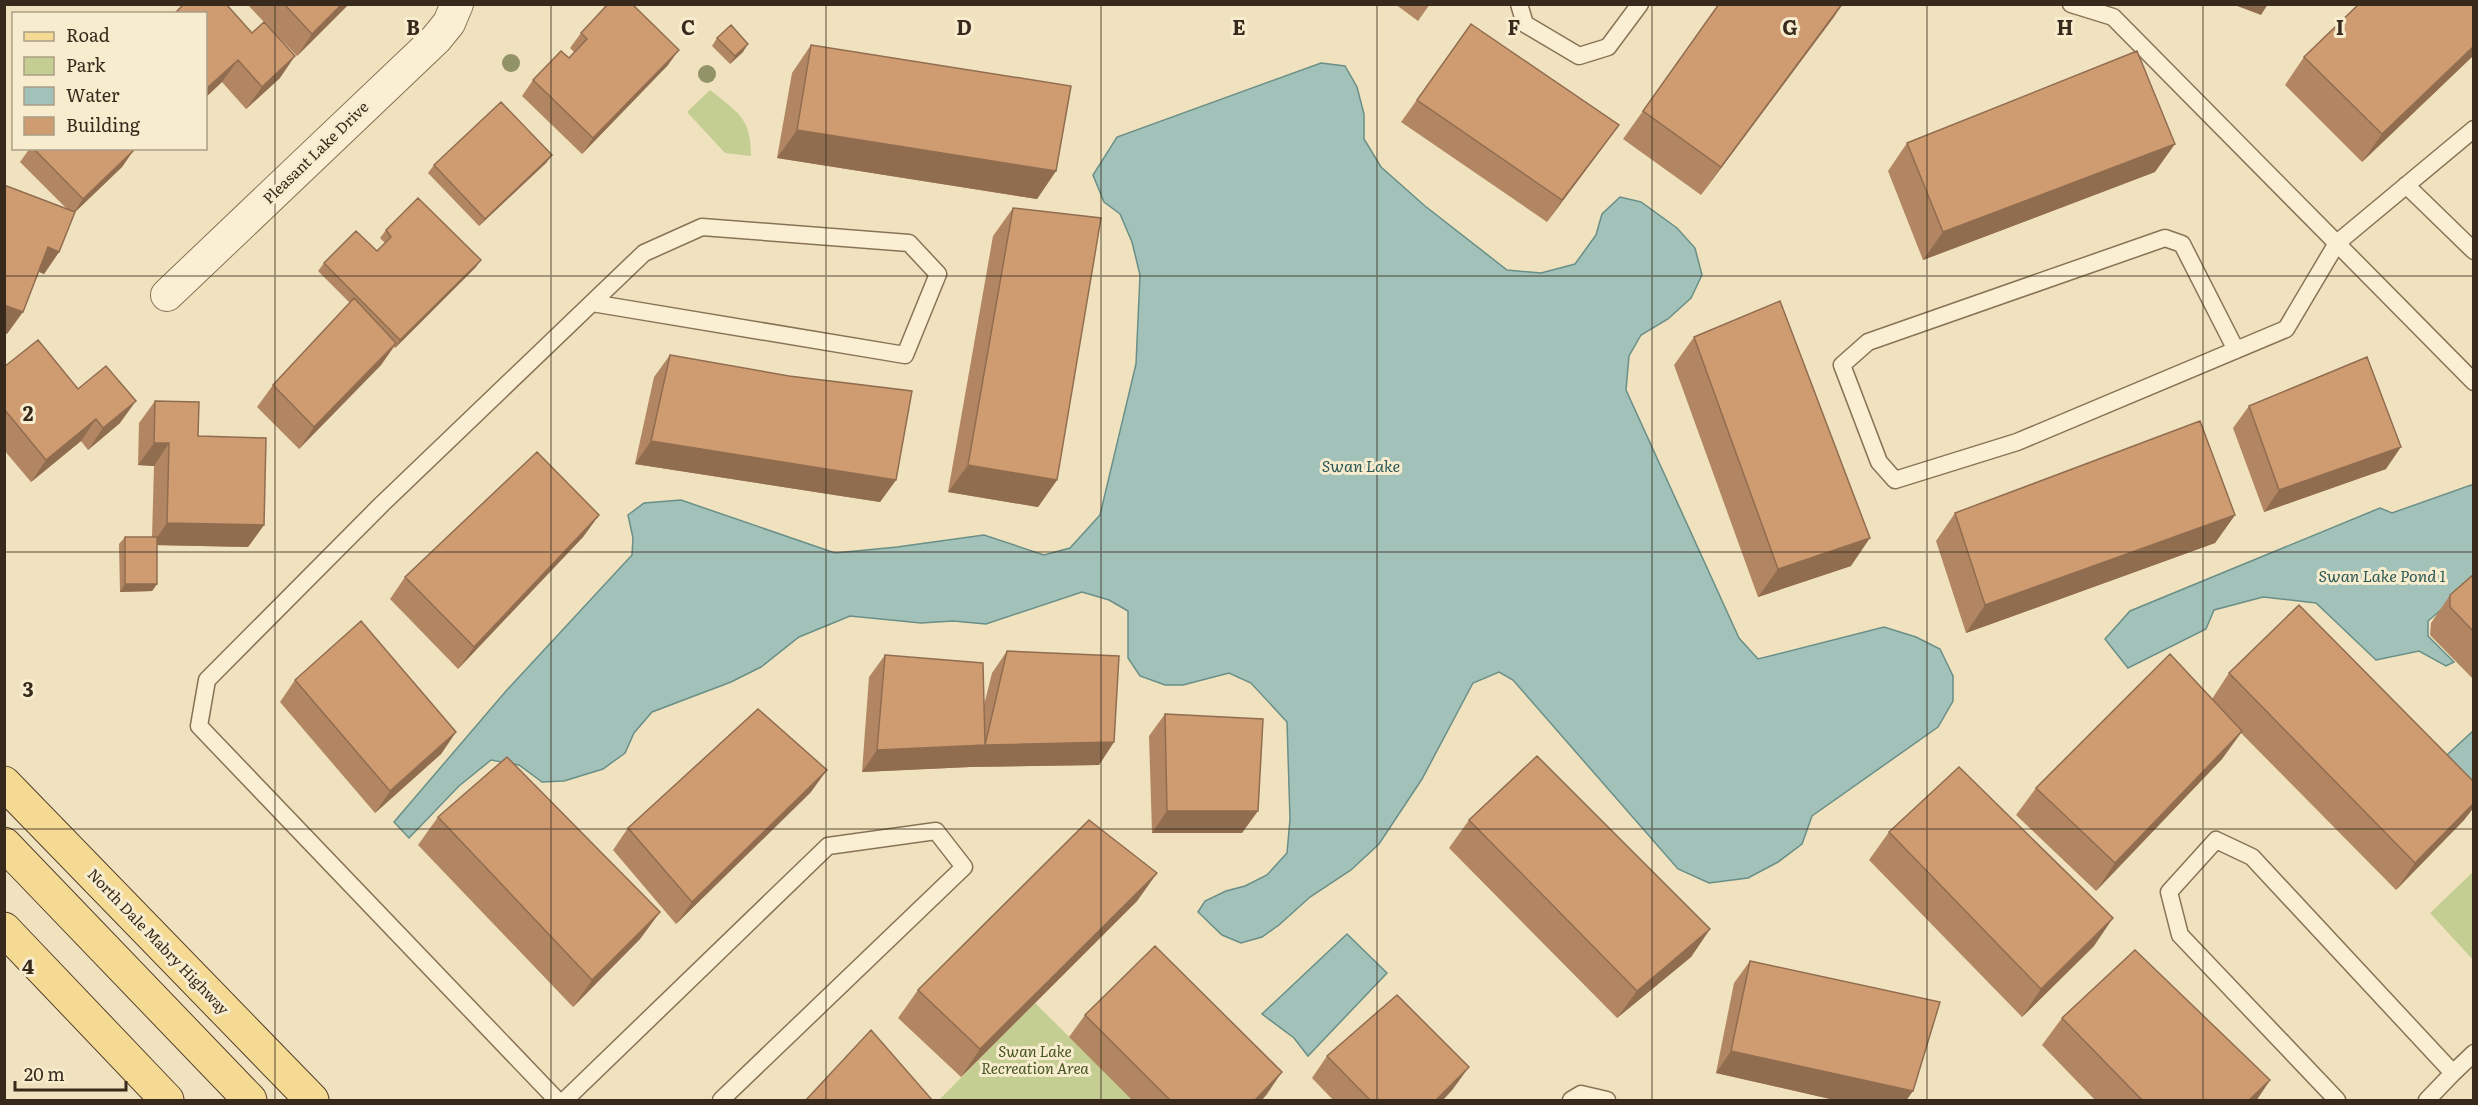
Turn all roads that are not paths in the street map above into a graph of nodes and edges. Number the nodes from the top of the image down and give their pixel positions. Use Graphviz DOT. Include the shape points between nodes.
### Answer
graph roads {
  1 [pos="457,4"];
  2 [pos="1519,4"];
  3 [pos="1640,4"];
  4 [pos="2071,4"];
  5 [pos="2115,11"];
  6 [pos="2474,129"];
  7 [pos="2406,185"];
  8 [pos="2337,243"];
  9 [pos="2474,251"];
  10 [pos="167,295"];
  11 [pos="592,303"];
  12 [pos="2236,350"];
  13 [pos="2474,382"];
  14 [pos="4,783"];
  15 [pos="4,844"];
  16 [pos="4,930"];
  17 [pos="2474,1053"];
  18 [pos="2453,1073"];
  19 [pos="167,1101"];
  20 [pos="250,1101"];
  21 [pos="312,1101"];
  22 [pos="557,1101"];
  23 [pos="565,1101"];
  24 [pos="721,1101"];
  25 [pos="1571,1101"];
  26 [pos="1606,1101"];
  27 [pos="2337,1101"];
  28 [pos="2427,1101"];
  1 -- 10 [label="street, Pleasant Lake Drive" via="436,39"];
  2 -- 3 [label="lane" via="1525,24 1579,56 1608,47"];
  4 -- 5 [label="lane"];
  5 -- 8 [label="lane"];
  6 -- 7 [label="lane"];
  7 -- 8 [label="lane"];
  7 -- 9 [label="lane"];
  8 -- 12 [label="lane" via="2286,329"];
  8 -- 13 [label="lane"];
  11 -- 11 [label="lane" via="644,253 702,227 909,243 938,274 905,355"];
  11 -- 22 [label="lane" via="382,504 207,680 199,726"];
  12 -- 12 [label="lane" via="2017,441 1895,480 1879,462 1842,365 1868,342 2165,238 2182,244"];
  14 -- 21 [label="main road, North Dale Mabry Highway"];
  15 -- 20 [label="main road"];
  16 -- 19 [label="main road"];
  17 -- 18 [label="lane"];
  18 -- 27 [label="lane" via="2252,857 2216,840 2169,892 2180,935"];
  18 -- 28 [label="lane"];
  23 -- 24 [label="lane" via="828,846 936,831 964,867"];
  25 -- 26 [label="lane" via="1581,1094"];
}
